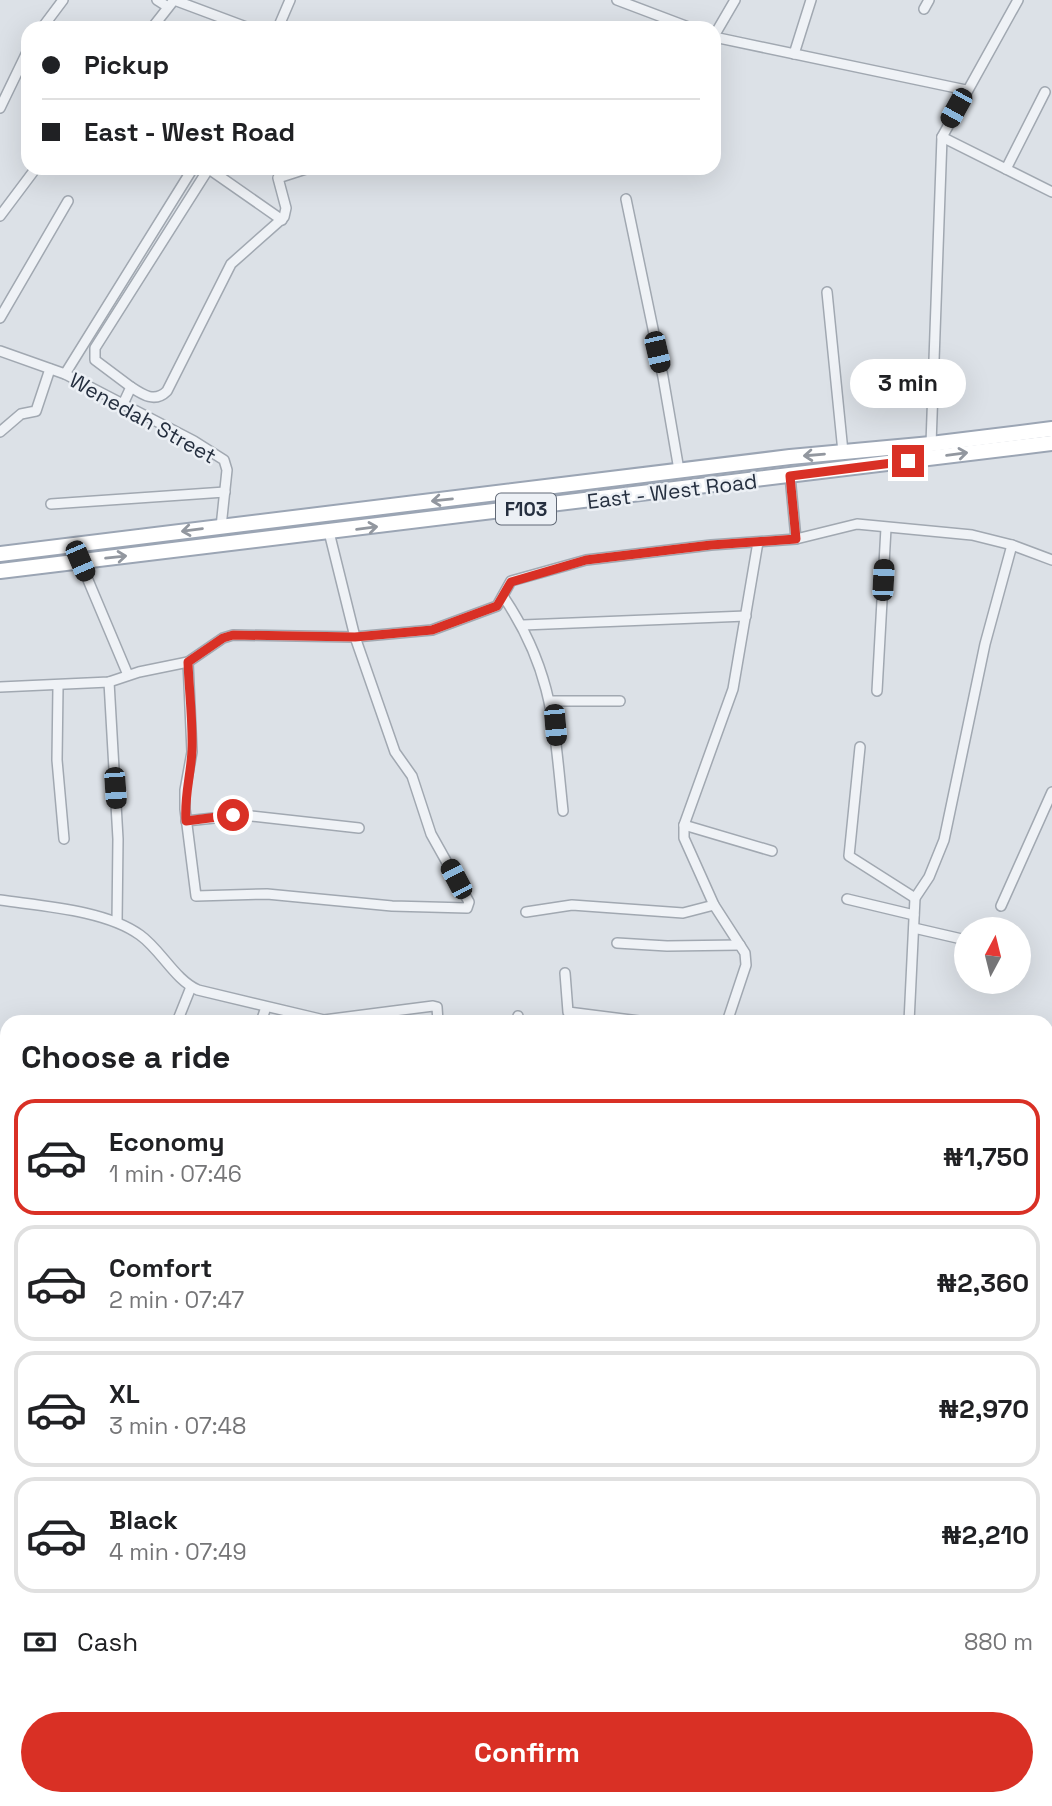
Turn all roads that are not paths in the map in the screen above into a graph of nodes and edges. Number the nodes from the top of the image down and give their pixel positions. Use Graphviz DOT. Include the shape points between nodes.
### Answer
graph roads {
  1 [pos="157,0"];
  2 [pos="290,0"];
  3 [pos="617,0"];
  4 [pos="735,0"];
  5 [pos="811,0"];
  6 [pos="1018,0"];
  7 [pos="58,2"];
  8 [pos="172,2"];
  9 [pos="46,21"];
  10 [pos="157,21"];
  11 [pos="228,21"];
  12 [pos="281,21"];
  13 [pos="672,21"];
  14 [pos="721,25"];
  15 [pos="721,38"];
  16 [pos="794,54"];
  17 [pos="21,64"];
  18 [pos="966,90"];
  19 [pos="1045,92"];
  20 [pos="0,108"];
  21 [pos="942,137"];
  22 [pos="1006,169"];
  23 [pos="31,175"];
  24 [pos="189,175"];
  25 [pos="205,175"];
  26 [pos="219,175"];
  27 [pos="278,175"];
  28 [pos="1052,192"];
  29 [pos="626,199"];
  30 [pos="68,201"];
  31 [pos="0,216"];
  32 [pos="282,219"];
  33 [pos="827,292"];
  34 [pos="0,318"];
  35 [pos="0,352"];
  36 [pos="50,369"];
  37 [pos="65,374"];
  38 [pos="131,387"];
  39 [pos="123,404"];
  40 [pos="1052,429"];
  41 [pos="0,432"];
  42 [pos="1052,443"];
  43 [pos="931,444"];
  44 [pos="843,452"];
  45 [pos="679,470"];
  46 [pos="790,476"];
  47 [pos="225,492"];
  48 [pos="474,497"];
  49 [pos="51,504"];
  50 [pos="476,515"];
  51 [pos="220,527"];
  52 [pos="886,528"];
  53 [pos="329,532"];
  54 [pos="796,539"];
  55 [pos="758,542"];
  56 [pos="1012,545"];
  57 [pos="0,554"];
  58 [pos="1052,560"];
  59 [pos="80,561"];
  60 [pos="0,571"];
  61 [pos="503,596"];
  62 [pos="746,616"];
  63 [pos="523,625"];
  64 [pos="355,637"];
  65 [pos="188,662"];
  66 [pos="128,676"];
  67 [pos="109,682"];
  68 [pos="0,687"];
  69 [pos="58,687"];
  70 [pos="877,691"];
  71 [pos="551,701"];
  72 [pos="620,701"];
  73 [pos="860,747"];
  74 [pos="1052,792"];
  75 [pos="563,811"];
  76 [pos="186,821"];
  77 [pos="684,825"];
  78 [pos="359,828"];
  79 [pos="64,839"];
  80 [pos="772,852"];
  81 [pos="915,898"];
  82 [pos="847,899"];
  83 [pos="0,900"];
  84 [pos="1003,902"];
  85 [pos="713,905"];
  86 [pos="526,912"];
  87 [pos="914,915"];
  88 [pos="117,922"];
  89 [pos="914,928"];
  90 [pos="954,937"];
  91 [pos="617,943"];
  92 [pos="740,945"];
  93 [pos="565,973"];
  94 [pos="191,987"];
  95 [pos="265,1007"];
  96 [pos="180,1015"];
  97 [pos="263,1015"];
  98 [pos="299,1015"];
  99 [pos="368,1015"];
  100 [pos="438,1015"];
  101 [pos="592,1015"];
  102 [pos="729,1015"];
  103 [pos="909,1015"];
  1 -- 8 [label="street"];
  2 -- 12 [label="street"];
  3 -- 13 [label="street"];
  4 -- 14 [label="street"];
  5 -- 16 [label="street"];
  6 -- 18 [label="street"];
  7 -- 9 [label="street"];
  8 -- 10 [label="street"];
  8 -- 11 [label="street"];
  15 -- 16 [label="street"];
  16 -- 18 [label="street"];
  17 -- 20 [label="street"];
  18 -- 21 [label="street"];
  19 -- 22 [label="street"];
  21 -- 22 [label="street"];
  21 -- 43 [label="street"];
  22 -- 28 [label="street"];
  23 -- 31 [label="street"];
  24 -- 37 [label="street"];
  25 -- 38 [label="street" via="95,348 94,360 100,367"];
  26 -- 32 [label="street"];
  27 -- 32 [label="street" via="286,208"];
  29 -- 45 [label="street"];
  30 -- 34 [label="street"];
  32 -- 38 [label="street" via="231,264 167,391 152,398"];
  33 -- 44 [label="street"];
  35 -- 36 [label="street, Wenedah Street"];
  36 -- 37 [label="street, Wenedah Street"];
  36 -- 41 [label="street" via="36,411 21,414"];
  37 -- 39 [label="street, Wenedah Street"];
  38 -- 39 [label="street"];
  39 -- 47 [label="street, Wenedah Street" via="224,460 228,470"];
  40 -- 43 [label="main road, East - West Road / F103"];
  46 -- 42 [label="main road, East - West Road / F103, one-way"];
  43 -- 44 [label="main road, East - West Road / F103"];
  44 -- 45 [label="main road, East - West Road / F103, one-way"];
  45 -- 48 [label="main road, East - West Road / F103"];
  46 -- 50 [label="main road, East - West Road / F103"];
  46 -- 54 [label="street"];
  47 -- 49 [label="street"];
  47 -- 51 [label="street, Wenedah Street"];
  48 -- 50 [label="main road"];
  48 -- 51 [label="main road, East - West Road / F103, one-way"];
  53 -- 50 [label="main road, East - West Road / F103, one-way"];
  51 -- 57 [label="main road, East - West Road / F103, one-way"];
  52 -- 54 [label="street" via="850,524"];
  52 -- 56 [label="street" via="944,531"];
  52 -- 70 [label="street"];
  59 -- 53 [label="main road, East - West Road / F103, one-way"];
  53 -- 64 [label="street"];
  54 -- 55 [label="street"];
  55 -- 61 [label="street" via="586,560 511,582"];
  55 -- 62 [label="street"];
  56 -- 58 [label="street"];
  56 -- 81 [label="street" via="985,644 944,840"];
  59 -- 60 [label="main road, East - West Road / F103"];
  59 -- 66 [label="street"];
  61 -- 63 [label="street"];
  61 -- 64 [label="street" via="497,606 439,628"];
  62 -- 63 [label="street"];
  62 -- 77 [label="street" via="726,716"];
  63 -- 71 [label="street"];
  64 -- 65 [label="street" via="226,636"];
  64 -- 76 [label="street" via="395,752 412,776 431,834 469,905 392,906 267,894 196,896"];
  65 -- 66 [label="street"];
  65 -- 76 [label="street" via="192,752 185,790"];
  66 -- 67 [label="street"];
  67 -- 69 [label="street"];
  67 -- 88 [label="street" via="118,839"];
  68 -- 69 [label="street"];
  69 -- 79 [label="street" via="57,760"];
  71 -- 72 [label="street"];
  71 -- 75 [label="street"];
  73 -- 81 [label="street" via="849,856"];
  74 -- 84 [label="street"];
  76 -- 78 [label="street" via="242,815"];
  77 -- 80 [label="street"];
  77 -- 85 [label="street" via="684,838"];
  81 -- 87 [label="street"];
  82 -- 87 [label="street"];
  83 -- 88 [label="street"];
  85 -- 86 [label="street" via="683,913 572,905"];
  85 -- 92 [label="street"];
  87 -- 89 [label="street"];
  88 -- 94 [label="street" via="157,948"];
  89 -- 90 [label="street"];
  89 -- 103 [label="street"];
  91 -- 92 [label="street"];
  92 -- 102 [label="street" via="746,965"];
  93 -- 101 [label="street" via="568,1012"];
  94 -- 95 [label="street"];
  94 -- 96 [label="street"];
  95 -- 97 [label="street"];
  95 -- 98 [label="street"];
  99 -- 100 [label="street" via="433,1006"];
}
